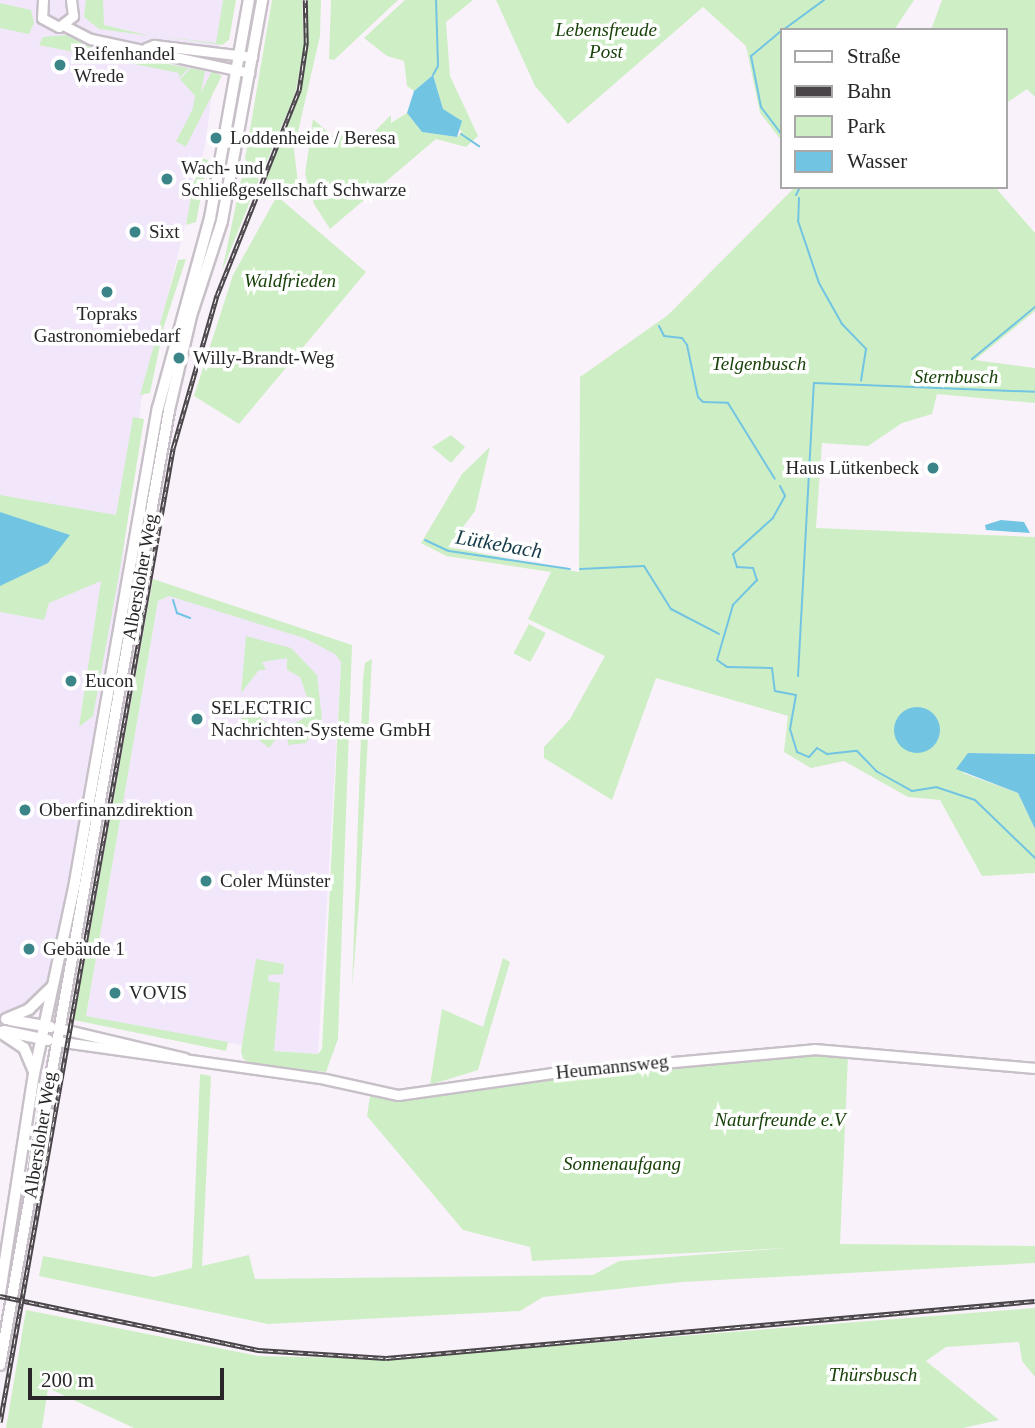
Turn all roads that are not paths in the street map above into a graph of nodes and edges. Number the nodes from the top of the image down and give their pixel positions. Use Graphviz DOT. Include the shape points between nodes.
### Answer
graph roads {
  1 [pos="29,0"];
  2 [pos="71,0"];
  3 [pos="249,0"];
  4 [pos="262,0"];
  5 [pos="42,3"];
  6 [pos="73,16"];
  7 [pos="65,26"];
  8 [pos="98,38"];
  9 [pos="150,47"];
  10 [pos="239,55"];
  11 [pos="252,57"];
  12 [pos="236,71"];
  13 [pos="249,74"];
  14 [pos="52,986"];
  15 [pos="3,1019"];
  16 [pos="44,1026"];
  17 [pos="58,1028"];
  18 [pos="0,1031"];
  19 [pos="41,1038"];
  20 [pos="55,1041"];
  21 [pos="193,1061"];
  22 [pos="1035,1068"];
  23 [pos="34,1074"];
  24 [pos="0,1293"];
  25 [pos="0,1365"];
  1 -- 5 [label="street"];
  2 -- 6 [label="street"];
  3 -- 10 [label="main road, Albersloher Weg"];
  4 -- 11 [label="main road, Albersloher Weg"];
  5 -- 7 [label="street" via="46,23"];
  6 -- 7 [label="street"];
  6 -- 8 [label="street"];
  7 -- 8 [label="street"];
  8 -- 9 [label="street"];
  9 -- 10 [label="street"];
  9 -- 12 [label="street"];
  10 -- 11 [label="street"];
  10 -- 12 [label="main road, Albersloher Weg"];
  11 -- 13 [label="main road, Albersloher Weg"];
  12 -- 13 [label="street"];
  12 -- 14 [label="main road, Albersloher Weg" via="205,237 158,408"];
  13 -- 17 [label="main road, Albersloher Weg" via="218,241 174,383"];
  14 -- 15 [label="main road" via="29,1009"];
  14 -- 16 [label="main road, Albersloher Weg"];
  15 -- 16 [label="main road"];
  16 -- 17 [label="main road"];
  16 -- 19 [label="main road, Albersloher Weg"];
  17 -- 20 [label="main road, Albersloher Weg"];
  17 -- 21 [label="street, Heumannsweg"];
  18 -- 19 [label="main road"];
  18 -- 23 [label="main road" via="24,1048"];
  19 -- 20 [label="main road"];
  19 -- 23 [label="main road, Albersloher Weg"];
  20 -- 21 [label="street, Heumannsweg"];
  20 -- 25 [label="main road, Albersloher Weg"];
  21 -- 22 [label="street, Heumannsweg" via="398,1095 552,1073 814,1049"];
  23 -- 24 [label="main road, Albersloher Weg"];
}
